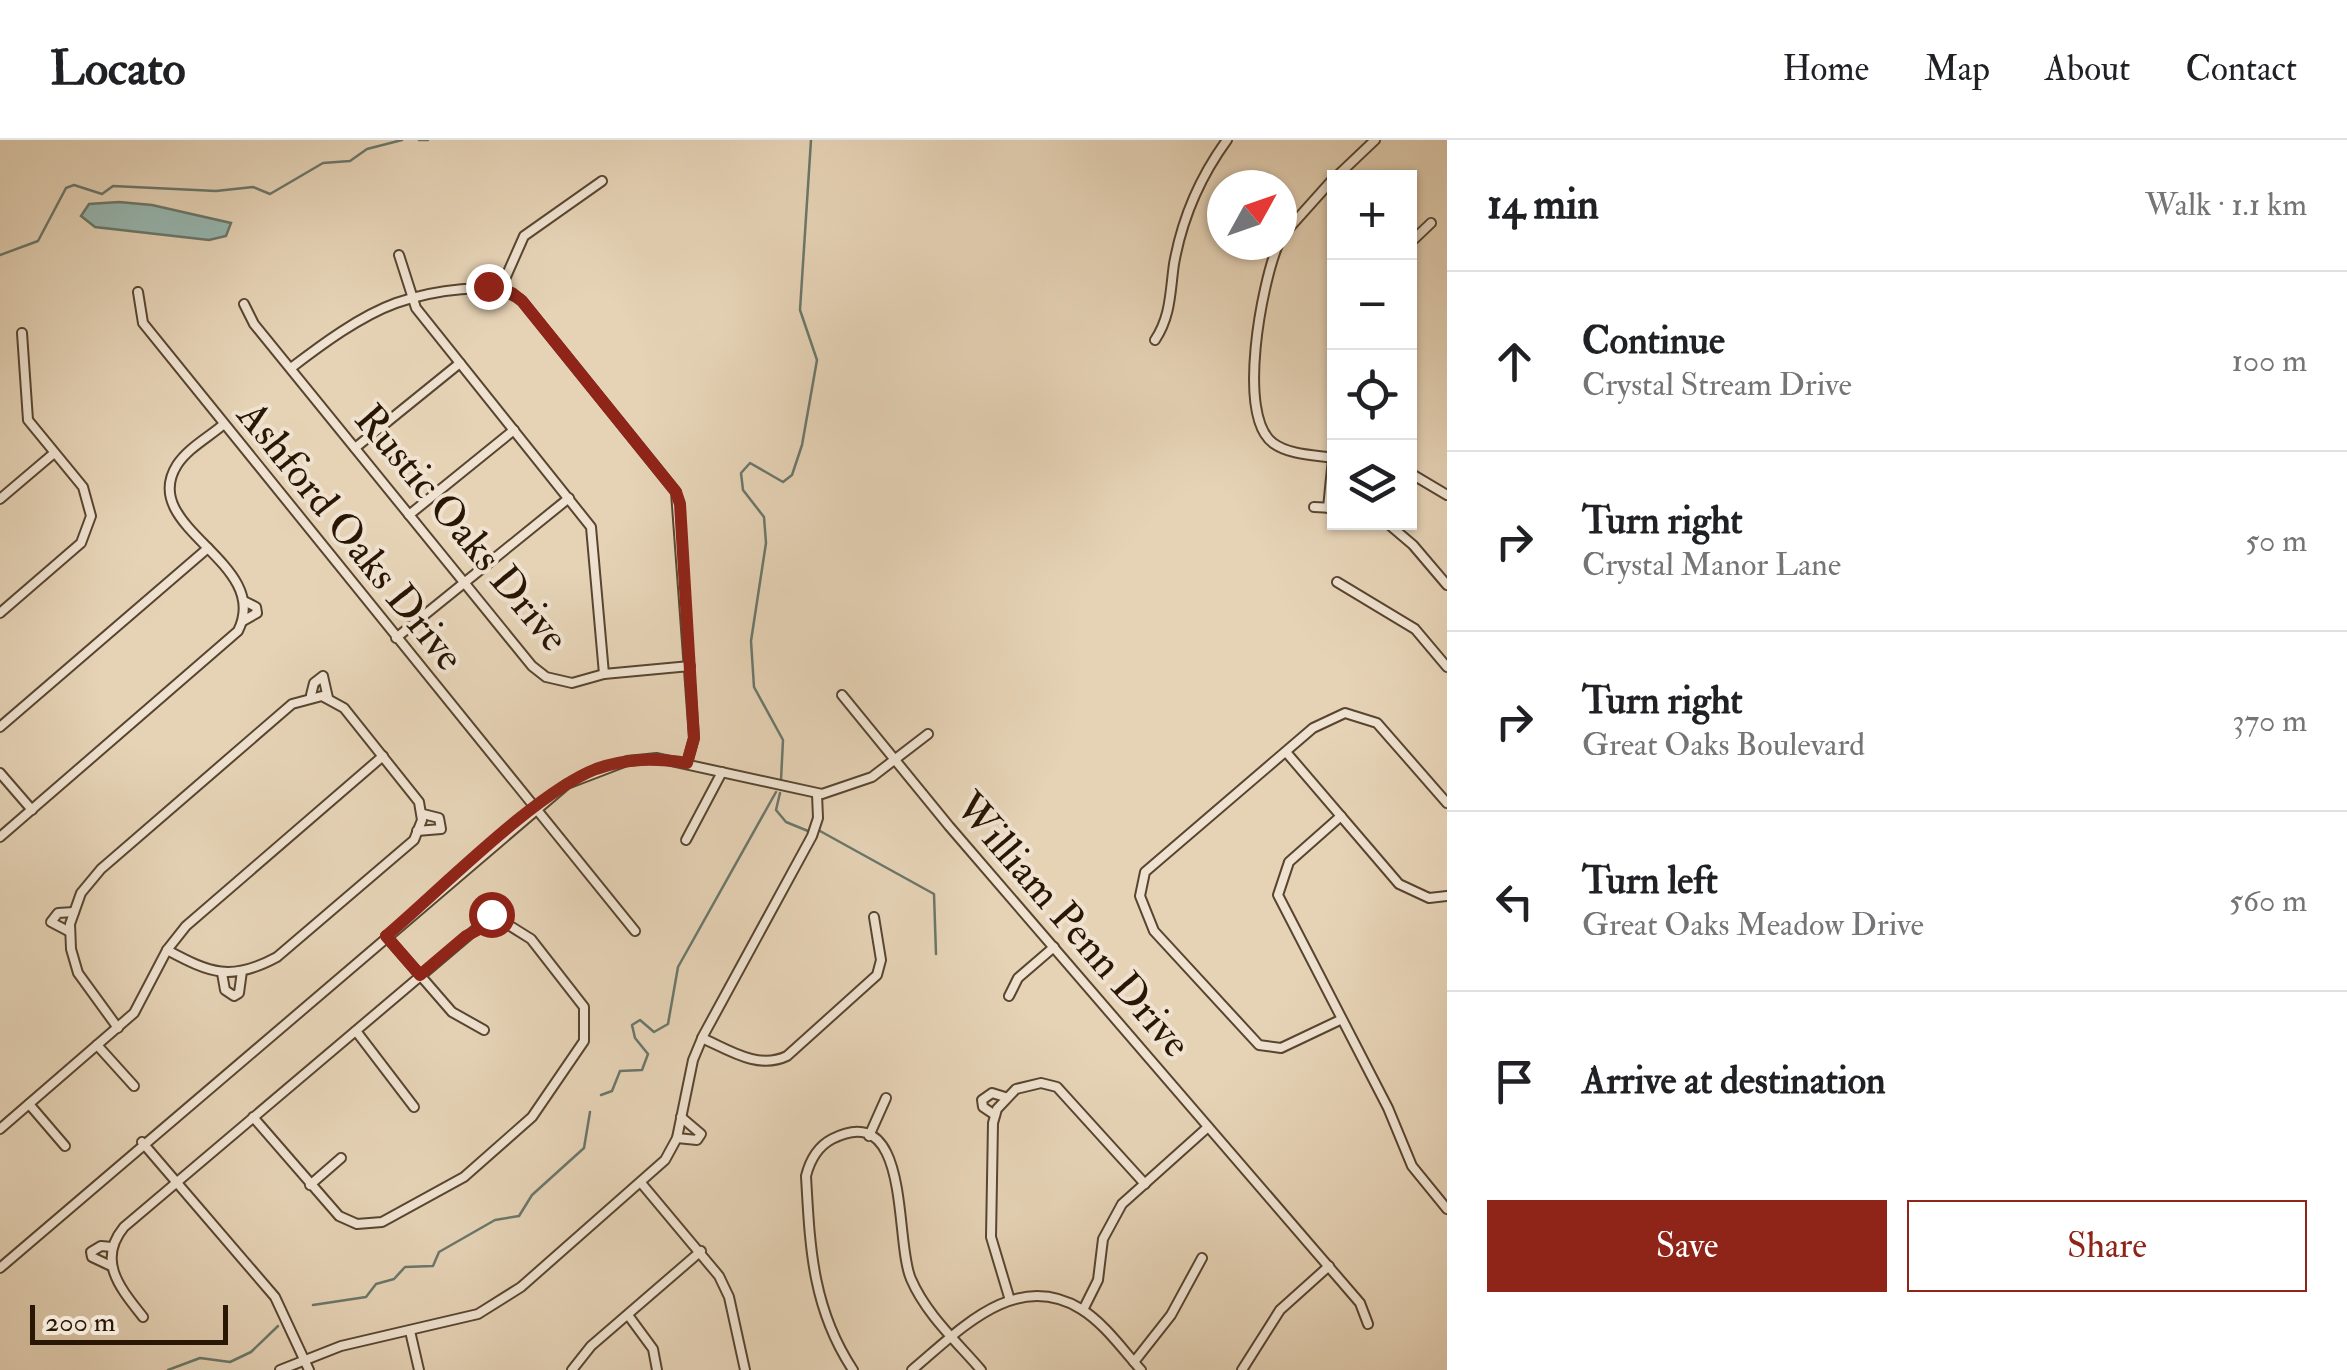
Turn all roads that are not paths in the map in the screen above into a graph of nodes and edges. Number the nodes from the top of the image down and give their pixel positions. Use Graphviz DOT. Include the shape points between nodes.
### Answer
graph roads {
  1 [pos="1227,140"];
  2 [pos="1372,141"];
  3 [pos="1343,170"];
  4 [pos="602,181"];
  5 [pos="1327,187"];
  6 [pos="1297,220"];
  7 [pos="1431,223"];
  8 [pos="1417,236"];
  9 [pos="399,254"];
  10 [pos="1272,260"];
  11 [pos="501,288"];
  12 [pos="138,292"];
  13 [pos="411,300"];
  14 [pos="244,304"];
  15 [pos="22,333"];
  16 [pos="1155,340"];
  17 [pos="460,363"];
  18 [pos="291,368"];
  19 [pos="224,424"];
  20 [pos="514,430"];
  21 [pos="355,448"];
  22 [pos="52,454"];
  23 [pos="1327,457"];
  24 [pos="1417,476"];
  25 [pos="1447,495"];
  26 [pos="0,498"];
  27 [pos="569,498"];
  28 [pos="1314,507"];
  29 [pos="1327,508"];
  30 [pos="410,514"];
  31 [pos="1395,530"];
  32 [pos="208,548"];
  33 [pos="1338,582"];
  34 [pos="465,583"];
  35 [pos="1447,585"];
  36 [pos="0,613"];
  37 [pos="396,638"];
  38 [pos="690,666"];
  39 [pos="1447,668"];
  40 [pos="604,674"];
  41 [pos="311,695"];
  42 [pos="842,695"];
  43 [pos="328,698"];
  44 [pos="0,727"];
  45 [pos="928,734"];
  46 [pos="1286,752"];
  47 [pos="383,756"];
  48 [pos="895,760"];
  49 [pos="687,763"];
  50 [pos="722,772"];
  51 [pos="0,773"];
  52 [pos="817,794"];
  53 [pos="1447,803"];
  54 [pos="535,808"];
  55 [pos="32,810"];
  56 [pos="423,814"];
  57 [pos="1342,816"];
  58 [pos="417,831"];
  59 [pos="0,837"];
  60 [pos="686,840"];
  61 [pos="1447,896"];
  62 [pos="74,912"];
  63 [pos="874,917"];
  64 [pos="489,924"];
  65 [pos="507,924"];
  66 [pos="634,931"];
  67 [pos="70,932"];
  68 [pos="386,936"];
  69 [pos="1054,947"];
  70 [pos="167,950"];
  71 [pos="242,971"];
  72 [pos="222,973"];
  73 [pos="420,975"];
  74 [pos="1009,996"];
  75 [pos="1340,1020"];
  76 [pos="118,1028"];
  77 [pos="484,1030"];
  78 [pos="356,1031"];
  79 [pos="702,1038"];
  80 [pos="98,1046"];
  81 [pos="134,1086"];
  82 [pos="886,1098"];
  83 [pos="1005,1098"];
  84 [pos="29,1104"];
  85 [pos="414,1108"];
  86 [pos="995,1115"];
  87 [pos="681,1117"];
  88 [pos="253,1118"];
  89 [pos="1208,1127"];
  90 [pos="0,1129"];
  91 [pos="869,1136"];
  92 [pos="677,1138"];
  93 [pos="142,1142"];
  94 [pos="65,1146"];
  95 [pos="342,1158"];
  96 [pos="178,1183"];
  97 [pos="310,1184"];
  98 [pos="642,1184"];
  99 [pos="1145,1184"];
  100 [pos="1447,1209"];
  101 [pos="112,1247"];
  102 [pos="701,1251"];
  103 [pos="1202,1258"];
  104 [pos="111,1266"];
  105 [pos="1329,1266"];
  106 [pos="0,1268"];
  107 [pos="1009,1298"];
  108 [pos="1083,1310"];
  109 [pos="628,1315"];
  110 [pos="143,1317"];
  111 [pos="1368,1324"];
  112 [pos="410,1331"];
  113 [pos="952,1336"];
  114 [pos="304,1357"];
  115 [pos="1134,1362"];
  116 [pos="280,1370"];
  117 [pos="309,1370"];
  118 [pos="419,1370"];
  119 [pos="572,1370"];
  120 [pos="657,1370"];
  121 [pos="745,1370"];
  122 [pos="853,1370"];
  123 [pos="912,1370"];
  124 [pos="981,1370"];
  125 [pos="1141,1370"];
  126 [pos="1242,1370"];
  1 -- 16 [label="street" via="1191,203 1169,311"];
  2 -- 3 [label="street"];
  4 -- 11 [label="street" via="524,236"];
  5 -- 6 [label="street"];
  7 -- 8 [label="street"];
  9 -- 13 [label="street"];
  10 -- 23 [label="street" via="1255,411 1271,442"];
  11 -- 13 [label="street"];
  11 -- 38 [label="street" via="522,301 676,492"];
  12 -- 19 [label="street, Ashford Oaks Drive" via="143,324"];
  13 -- 17 [label="street"];
  13 -- 18 [label="street"];
  14 -- 18 [label="street, Rustic Oaks Drive"];
  15 -- 22 [label="street" via="24,406"];
  17 -- 20 [label="street"];
  17 -- 21 [label="street"];
  18 -- 21 [label="street, Rustic Oaks Drive"];
  19 -- 32 [label="street" via="187,453 171,483 178,516"];
  19 -- 37 [label="street, Ashford Oaks Drive"];
  20 -- 27 [label="street"];
  20 -- 30 [label="street"];
  21 -- 30 [label="street, Rustic Oaks Drive"];
  22 -- 26 [label="street"];
  22 -- 36 [label="street" via="88,498 87,534"];
  24 -- 25 [label="street"];
  27 -- 34 [label="street"];
  27 -- 40 [label="street" via="594,536"];
  28 -- 29 [label="street"];
  30 -- 34 [label="street, Rustic Oaks Drive"];
  31 -- 35 [label="street"];
  32 -- 44 [label="street"];
  32 -- 55 [label="street" via="240,586 242,621 233,637"];
  33 -- 39 [label="street" via="1415,629"];
  34 -- 37 [label="street"];
  34 -- 40 [label="street, Rustic Oaks Drive" via="546,676 572,683"];
  37 -- 54 [label="street, Ashford Oaks Drive"];
  38 -- 40 [label="street, Rustic Oaks Drive"];
  38 -- 49 [label="street" via="694,738"];
  41 -- 43 [label="street"];
  41 -- 43 [label="street" via="323,676"];
  41 -- 62 [label="street" via="292,704 101,868"];
  42 -- 48 [label="street, William Penn Drive"];
  43 -- 47 [label="street"];
  45 -- 48 [label="street"];
  46 -- 53 [label="street" via="1329,717 1359,714 1377,723"];
  46 -- 57 [label="street"];
  46 -- 75 [label="street" via="1145,872 1140,896 1171,950 1258,1045 1281,1048"];
  47 -- 56 [label="street"];
  47 -- 70 [label="street" via="186,926"];
  48 -- 52 [label="street" via="861,783"];
  48 -- 69 [label="street, William Penn Drive"];
  49 -- 50 [label="street"];
  49 -- 54 [label="street" via="657,758 611,765"];
  50 -- 52 [label="street"];
  50 -- 60 [label="street"];
  51 -- 55 [label="street"];
  52 -- 79 [label="street" via="812,836"];
  54 -- 66 [label="street, Ashford Oaks Drive"];
  54 -- 68 [label="street"];
  55 -- 59 [label="street"];
  56 -- 58 [label="street"];
  56 -- 58 [label="street" via="439,818 442,829"];
  57 -- 61 [label="street" via="1399,884 1429,898"];
  57 -- 75 [label="street" via="1288,862 1278,895"];
  58 -- 71 [label="street" via="277,958"];
  62 -- 67 [label="street"];
  62 -- 67 [label="street" via="58,913 50,922"];
  63 -- 79 [label="street" via="877,975 787,1056 753,1060"];
  64 -- 65 [label="street"];
  64 -- 65 [label="street" via="499,907"];
  64 -- 73 [label="street"];
  65 -- 97 [label="street" via="530,939 586,1018 578,1053 532,1117 464,1177 382,1222 346,1220"];
  67 -- 76 [label="street" via="78,973"];
  68 -- 73 [label="street"];
  68 -- 93 [label="street"];
  69 -- 74 [label="street" via="1018,978"];
  69 -- 89 [label="street, William Penn Drive"];
  70 -- 72 [label="street"];
  70 -- 76 [label="street" via="144,997"];
  71 -- 72 [label="street"];
  71 -- 72 [label="street" via="234,996 225,990"];
  73 -- 77 [label="street" via="458,1018"];
  73 -- 78 [label="street"];
  75 -- 100 [label="street" via="1412,1166"];
  76 -- 80 [label="street"];
  78 -- 85 [label="street"];
  78 -- 88 [label="street"];
  79 -- 87 [label="street"];
  80 -- 81 [label="street"];
  80 -- 84 [label="street"];
  82 -- 91 [label="street"];
  83 -- 86 [label="street"];
  83 -- 86 [label="street" via="992,1094 982,1100"];
  83 -- 99 [label="street" via="1029,1084 1057,1086"];
  84 -- 90 [label="street"];
  84 -- 94 [label="street"];
  86 -- 107 [label="street" via="992,1236"];
  87 -- 92 [label="street"];
  87 -- 92 [label="street" via="701,1134 697,1140"];
  88 -- 96 [label="street"];
  88 -- 97 [label="street"];
  89 -- 99 [label="street"];
  89 -- 105 [label="street, William Penn Drive"];
  91 -- 113 [label="street" via="886,1150 896,1172 908,1274"];
  91 -- 122 [label="street" via="840,1135 825,1143 806,1176 816,1290"];
  92 -- 98 [label="street"];
  93 -- 96 [label="street"];
  93 -- 106 [label="street"];
  95 -- 97 [label="street"];
  96 -- 101 [label="street" via="124,1228"];
  96 -- 114 [label="street" via="275,1297"];
  98 -- 102 [label="street"];
  98 -- 112 [label="street" via="500,1302"];
  99 -- 108 [label="street" via="1122,1204 1108,1229 1098,1280"];
  101 -- 104 [label="street"];
  101 -- 104 [label="street" via="91,1252"];
  102 -- 109 [label="street"];
  102 -- 121 [label="street" via="729,1298"];
  103 -- 115 [label="street" via="1171,1315"];
  104 -- 110 [label="street"];
  105 -- 111 [label="street, William Penn Drive" via="1360,1303"];
  105 -- 126 [label="street" via="1280,1310"];
  107 -- 108 [label="street" via="1050,1298"];
  107 -- 113 [label="street"];
  108 -- 115 [label="street"];
  109 -- 119 [label="street"];
  109 -- 120 [label="street" via="653,1349"];
  112 -- 114 [label="street"];
  112 -- 118 [label="street"];
  113 -- 123 [label="street"];
  113 -- 124 [label="street"];
  114 -- 116 [label="street"];
  114 -- 117 [label="street"];
  115 -- 125 [label="street"];
}
